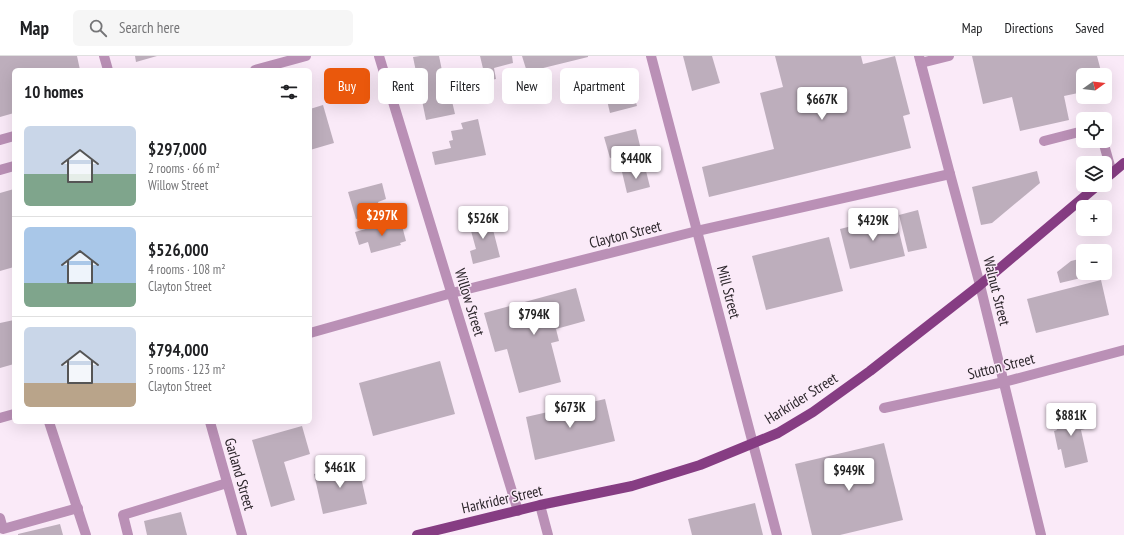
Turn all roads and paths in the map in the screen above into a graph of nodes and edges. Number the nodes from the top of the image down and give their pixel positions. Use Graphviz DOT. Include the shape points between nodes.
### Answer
graph roads {
  1 [pos="104,56"];
  2 [pos="306,56"];
  3 [pos="379,56"];
  4 [pos="651,56"];
  5 [pos="949,56"];
  6 [pos="920,60"];
  7 [pos="107,68"];
  8 [pos="262,68"];
  9 [pos="1076,133"];
  10 [pos="12,137"];
  11 [pos="0,140"];
  12 [pos="1044,141"];
  13 [pos="1124,163"];
  14 [pos="12,167"];
  15 [pos="0,170"];
  16 [pos="1112,173"];
  17 [pos="950,174"];
  18 [pos="1090,192"];
  19 [pos="697,231"];
  20 [pos="980,284"];
  21 [pos="452,293"];
  22 [pos="312,332"];
  23 [pos="1124,350"];
  24 [pos="1004,382"];
  25 [pos="884,408"];
  26 [pos="12,415"];
  27 [pos="0,418"];
  28 [pos="50,424"];
  29 [pos="211,424"];
  30 [pos="753,442"];
  31 [pos="227,483"];
  32 [pos="540,505"];
  33 [pos="78,508"];
  34 [pos="518,511"];
  35 [pos="0,518"];
  36 [pos="86,535"];
  37 [pos="128,535"];
  38 [pos="242,535"];
  39 [pos="417,535"];
  40 [pos="548,535"];
  41 [pos="776,535"];
  42 [pos="1040,535"];
  1 -- 7 [label="street"];
  2 -- 8 [label="street"];
  3 -- 21 [label="street, Willow Street"];
  4 -- 19 [label="street, Mill Street"];
  5 -- 6 [label="street"];
  6 -- 17 [label="street, Walnut Street"];
  9 -- 12 [label="street"];
  10 -- 11 [label="street"];
  13 -- 16 [label="main road"];
  14 -- 15 [label="street"];
  17 -- 19 [label="street, Clayton Street"];
  17 -- 20 [label="street, Walnut Street"];
  18 -- 20 [label="main road, Harkrider Street"];
  19 -- 21 [label="street, Clayton Street"];
  19 -- 30 [label="street, Mill Street"];
  20 -- 24 [label="street, Walnut Street"];
  20 -- 30 [label="main road, Harkrider Street" via="870,371 813,412 778,433"];
  21 -- 22 [label="street, Clayton Street"];
  21 -- 34 [label="street, Willow Street"];
  23 -- 24 [label="street, Sutton Street"];
  24 -- 25 [label="street, Sutton Street"];
  24 -- 42 [label="street, Walnut Street"];
  26 -- 27 [label="street"];
  28 -- 33 [label="street"];
  29 -- 31 [label="street, Garland Street"];
  30 -- 32 [label="main road, Harkrider Street" via="700,465 632,486"];
  30 -- 41 [label="street, Mill Street"];
  31 -- 37 [label="street" via="123,515"];
  31 -- 38 [label="street, Garland Street"];
  32 -- 34 [label="main road, Harkrider Street"];
  32 -- 40 [label="street"];
  33 -- 35 [label="street" via="3,529"];
  33 -- 36 [label="street"];
  34 -- 39 [label="main road, Harkrider Street"];
}
